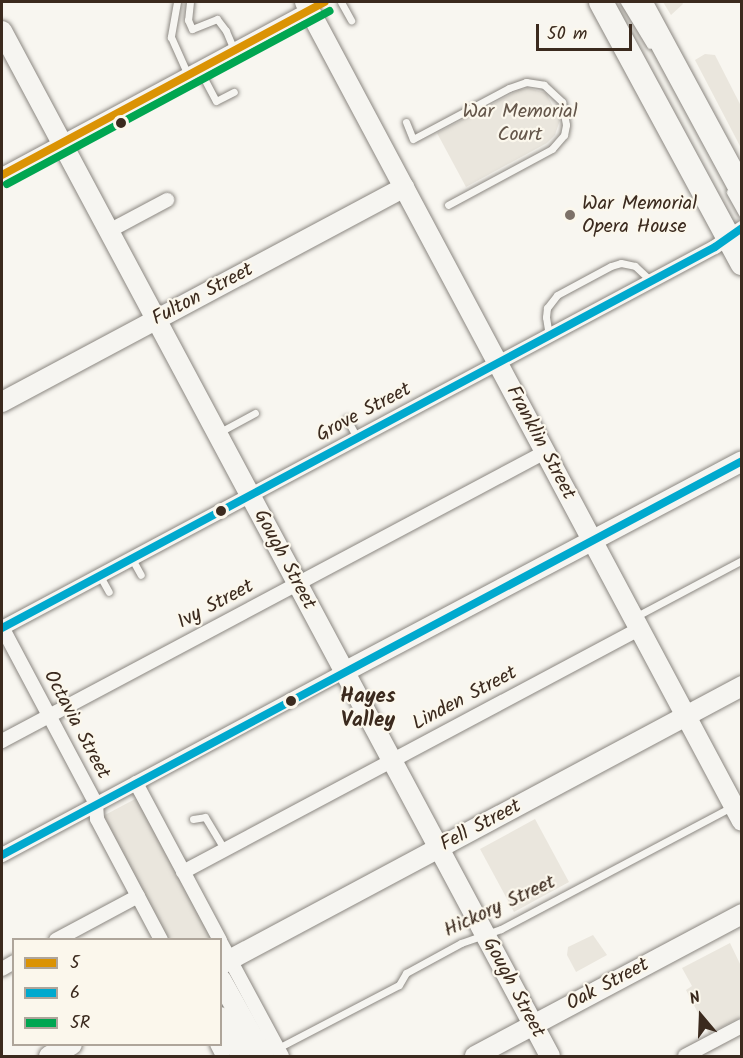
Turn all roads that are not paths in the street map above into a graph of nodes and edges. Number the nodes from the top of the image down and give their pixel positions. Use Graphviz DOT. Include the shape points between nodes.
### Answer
graph roads {
  1 [pos="177,2"];
  2 [pos="190,2"];
  3 [pos="342,2"];
  4 [pos="601,2"];
  5 [pos="624,2"];
  6 [pos="640,2"];
  7 [pos="313,4"];
  8 [pos="351,20"];
  9 [pos="2,31"];
  10 [pos="234,50"];
  11 [pos="657,57"];
  12 [pos="193,72"];
  13 [pos="234,92"];
  14 [pos="406,122"];
  15 [pos="61,142"];
  16 [pos="2,175"];
  17 [pos="404,187"];
  18 [pos="734,189"];
  19 [pos="167,200"];
  20 [pos="448,205"];
  21 [pos="741,214"];
  22 [pos="109,231"];
  23 [pos="736,232"];
  24 [pos="741,263"];
  25 [pos="651,281"];
  26 [pos="156,320"];
  27 [pos="549,336"];
  28 [pos="498,363"];
  29 [pos="2,402"];
  30 [pos="255,413"];
  31 [pos="347,419"];
  32 [pos="217,433"];
  33 [pos="357,438"];
  34 [pos="544,452"];
  35 [pos="741,460"];
  36 [pos="250,496"];
  37 [pos="592,541"];
  38 [pos="132,559"];
  39 [pos="741,560"];
  40 [pos="141,575"];
  41 [pos="100,576"];
  42 [pos="297,584"];
  43 [pos="109,592"];
  44 [pos="636,623"];
  45 [pos="2,627"];
  46 [pos="344,672"];
  47 [pos="741,686"];
  48 [pos="49,716"];
  49 [pos="686,716"];
  50 [pos="2,741"];
  51 [pos="391,760"];
  52 [pos="136,783"];
  53 [pos="96,804"];
  54 [pos="739,809"];
  55 [pos="193,819"];
  56 [pos="438,849"];
  57 [pos="225,850"];
  58 [pos="2,855"];
  59 [pos="183,872"];
  60 [pos="138,896"];
  61 [pos="741,914"];
  62 [pos="484,935"];
  63 [pos="58,938"];
  64 [pos="160,938"];
  65 [pos="219,938"];
  66 [pos="222,947"];
  67 [pos="226,962"];
  68 [pos="222,982"];
  69 [pos="222,1021"];
  70 [pos="533,1025"];
  71 [pos="741,1026"];
  72 [pos="67,1046"];
  73 [pos="274,1054"];
  74 [pos="49,1056"];
  75 [pos="242,1056"];
  76 [pos="475,1056"];
  77 [pos="550,1056"];
  78 [pos="685,1056"];
  1 -- 12 [label="lane" via="171,37"];
  2 -- 10 [label="lane" via="188,20 192,29 217,19"];
  3 -- 8 [label="lane"];
  4 -- 23 [label="highway"];
  5 -- 11 [label="lane"];
  6 -- 18 [label="highway"];
  7 -- 10 [label="street"];
  7 -- 17 [label="main road, Franklin Street"];
  9 -- 15 [label="main road, Gough Street"];
  10 -- 12 [label="street"];
  12 -- 13 [label="lane" via="216,101"];
  12 -- 15 [label="street"];
  14 -- 20 [label="lane" via="413,139 517,84 544,85 562,102 564,135 552,149"];
  15 -- 16 [label="street"];
  15 -- 22 [label="main road, Gough Street"];
  17 -- 26 [label="main road, Fulton Street"];
  17 -- 28 [label="main road, Franklin Street"];
  18 -- 21 [label="lane"];
  19 -- 22 [label="street"];
  22 -- 26 [label="main road, Gough Street"];
  23 -- 24 [label="highway"];
  23 -- 25 [label="street, Grove Street"];
  25 -- 27 [label="street, Grove Street"];
  25 -- 27 [label="lane" via="634,266 610,266 557,296 546,317"];
  26 -- 29 [label="main road, Fulton Street"];
  26 -- 32 [label="main road, Gough Street"];
  27 -- 28 [label="street, Grove Street"];
  28 -- 33 [label="street, Grove Street"];
  28 -- 34 [label="main road, Franklin Street"];
  30 -- 32 [label="lane"];
  31 -- 33 [label="lane"];
  32 -- 36 [label="main road, Gough Street"];
  33 -- 36 [label="street, Grove Street"];
  34 -- 37 [label="main road, Franklin Street"];
  34 -- 42 [label="street, Ivy Street"];
  35 -- 37 [label="main road"];
  36 -- 38 [label="street, Grove Street"];
  36 -- 42 [label="main road, Gough Street"];
  37 -- 44 [label="main road, Franklin Street"];
  37 -- 46 [label="main road"];
  38 -- 40 [label="lane"];
  38 -- 41 [label="street, Grove Street"];
  39 -- 44 [label="lane"];
  41 -- 43 [label="lane"];
  41 -- 45 [label="street, Grove Street"];
  42 -- 46 [label="main road, Gough Street"];
  42 -- 48 [label="street, Ivy Street"];
  44 -- 49 [label="main road, Franklin Street"];
  44 -- 51 [label="street, Linden Street"];
  45 -- 48 [label="street, Octavia Street"];
  46 -- 51 [label="main road, Gough Street"];
  46 -- 52 [label="street"];
  47 -- 49 [label="main road, Fell Street"];
  48 -- 50 [label="street, Ivy Street"];
  48 -- 53 [label="street, Octavia Street"];
  49 -- 54 [label="main road, Franklin Street"];
  49 -- 56 [label="main road, Fell Street"];
  51 -- 56 [label="main road, Gough Street"];
  51 -- 57 [label="street, Linden Street"];
  52 -- 53 [label="street"];
  52 -- 59 [label="street, Octavia Street"];
  53 -- 58 [label="street"];
  53 -- 60 [label="street, Octavia Street" via="97,819"];
  54 -- 62 [label="lane, Hickory Street"];
  55 -- 57 [label="lane" via="205,817"];
  56 -- 62 [label="main road, Gough Street"];
  56 -- 67 [label="main road, Fell Street"];
  57 -- 59 [label="street, Linden Street"];
  59 -- 65 [label="street, Octavia Street"];
  60 -- 63 [label="street"];
  60 -- 64 [label="street, Octavia Street"];
  61 -- 70 [label="main road, Oak Street"];
  62 -- 70 [label="main road, Gough Street"];
  62 -- 73 [label="lane, Hickory Street" via="406,973 399,985"];
  66 -- 67 [label="street, Octavia Street"];
  67 -- 73 [label="street, Octavia Street"];
  68 -- 73 [label="main road"];
  69 -- 75 [label="main road"];
  70 -- 76 [label="main road, Oak Street"];
  70 -- 77 [label="main road, Gough Street"];
  71 -- 78 [label="street"];
  72 -- 74 [label="main road"];
}
